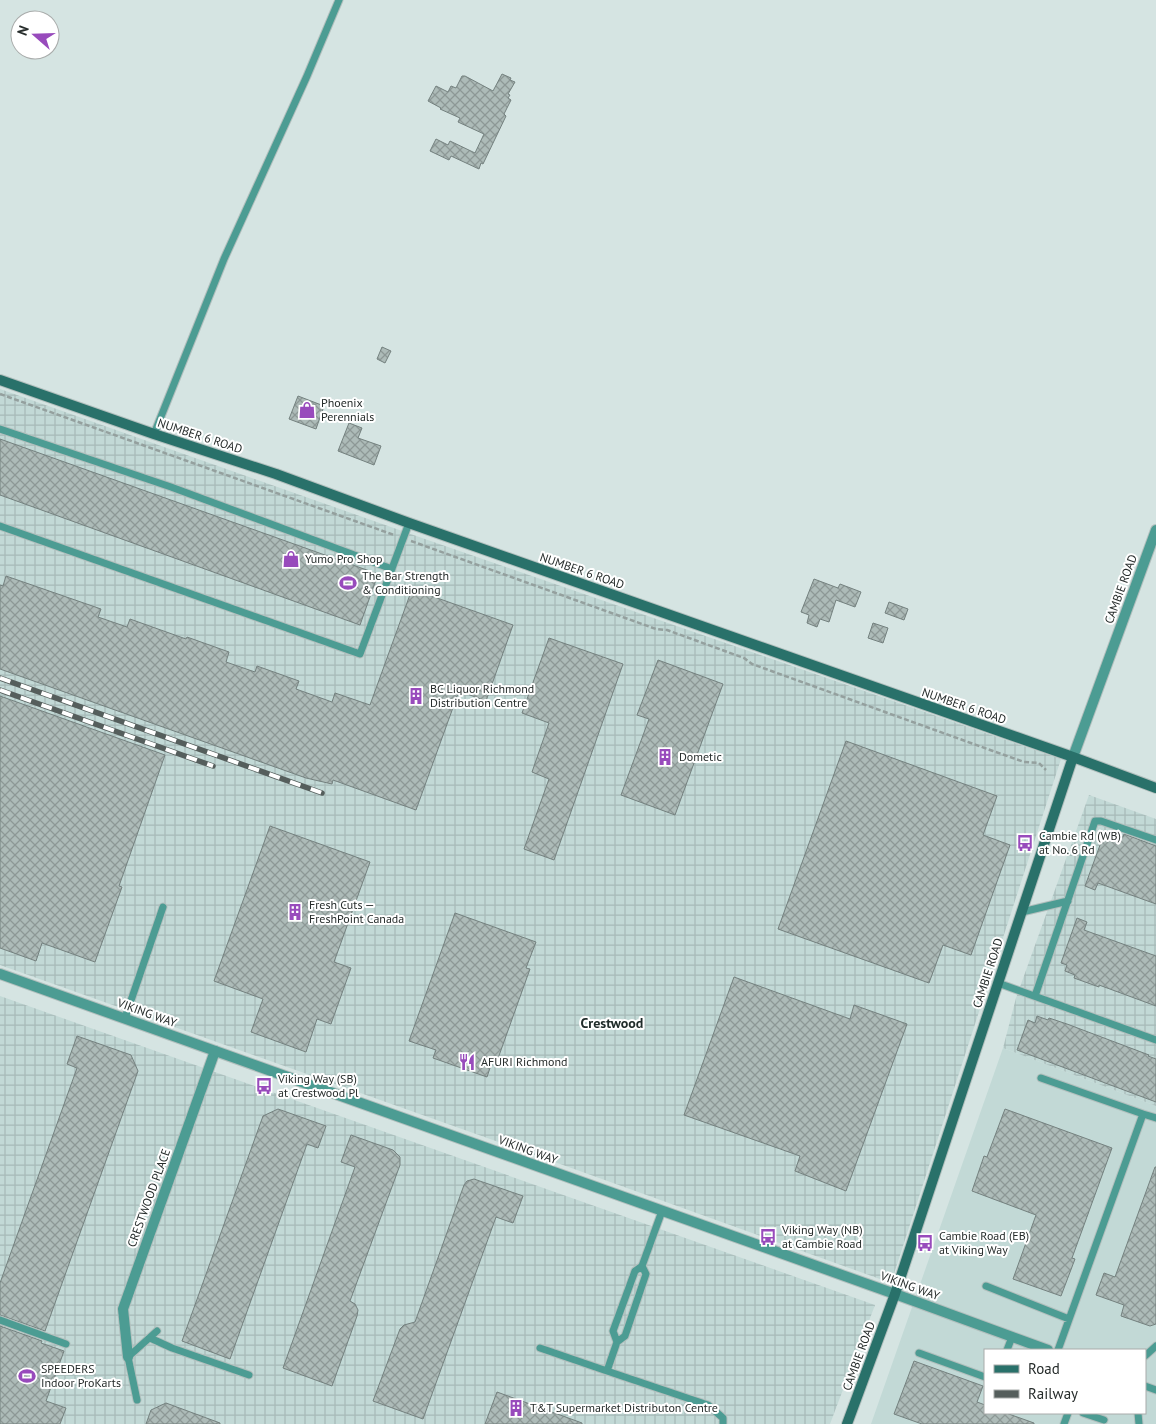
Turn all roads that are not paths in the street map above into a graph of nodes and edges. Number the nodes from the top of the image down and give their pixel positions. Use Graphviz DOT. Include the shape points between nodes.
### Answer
graph roads {
  1 [pos="339,0"];
  2 [pos="0,380"];
  3 [pos="0,428"];
  4 [pos="154,434"];
  5 [pos="409,523"];
  6 [pos="0,526"];
  7 [pos="1156,530"];
  8 [pos="392,569"];
  9 [pos="1073,757"];
  10 [pos="1156,788"];
  11 [pos="1156,840"];
  12 [pos="1068,902"];
  13 [pos="163,907"];
  14 [pos="1022,912"];
  15 [pos="0,974"];
  16 [pos="998,984"];
  17 [pos="1035,996"];
  18 [pos="125,1018"];
  19 [pos="1156,1040"];
  20 [pos="215,1051"];
  21 [pos="1041,1078"];
  22 [pos="1143,1114"];
  23 [pos="1156,1118"];
  24 [pos="662,1211"];
  25 [pos="642,1266"];
  26 [pos="986,1286"];
  27 [pos="895,1294"];
  28 [pos="1069,1319"];
  29 [pos="0,1320"];
  30 [pos="157,1331"];
  31 [pos="1012,1337"];
  32 [pos="150,1338"];
  33 [pos="617,1342"];
  34 [pos="66,1344"];
  35 [pos="1156,1346"];
  36 [pos="540,1348"];
  37 [pos="1007,1349"];
  38 [pos="1045,1349"];
  39 [pos="1058,1349"];
  40 [pos="919,1353"];
  41 [pos="1146,1355"];
  42 [pos="128,1357"];
  43 [pos="607,1371"];
  44 [pos="249,1374"];
  45 [pos="984,1377"];
  46 [pos="137,1400"];
  47 [pos="1087,1414"];
  48 [pos="1104,1419"];
  49 [pos="723,1424"];
  50 [pos="847,1424"];
  1 -- 4 [label="lane" via="224,260"];
  2 -- 4 [label="main road, NUMBER 6 ROAD"];
  3 -- 8 [label="lane"];
  4 -- 5 [label="main road, NUMBER 6 ROAD"];
  5 -- 8 [label="lane"];
  5 -- 9 [label="main road, NUMBER 6 ROAD"];
  6 -- 8 [label="lane" via="360,654"];
  7 -- 9 [label="street, CAMBIE ROAD"];
  9 -- 10 [label="main road, NUMBER 6 ROAD"];
  9 -- 14 [label="main road, CAMBIE ROAD"];
  11 -- 12 [label="lane" via="1095,821"];
  12 -- 14 [label="lane"];
  12 -- 17 [label="lane"];
  13 -- 18 [label="lane"];
  14 -- 16 [label="main road, CAMBIE ROAD"];
  15 -- 18 [label="street, VIKING WAY"];
  16 -- 17 [label="lane"];
  16 -- 27 [label="main road, CAMBIE ROAD"];
  17 -- 19 [label="lane"];
  18 -- 20 [label="street, VIKING WAY"];
  20 -- 24 [label="street, VIKING WAY"];
  20 -- 42 [label="street, CRESTWOOD PLACE" via="123,1309"];
  21 -- 22 [label="lane"];
  22 -- 23 [label="lane"];
  22 -- 28 [label="lane"];
  24 -- 25 [label="lane"];
  24 -- 27 [label="street, VIKING WAY"];
  25 -- 33 [label="lane" via="635,1271 613,1331"];
  25 -- 33 [label="lane" via="646,1274 625,1336"];
  26 -- 28 [label="lane"];
  27 -- 31 [label="street, VIKING WAY"];
  27 -- 50 [label="main road, CAMBIE ROAD"];
  28 -- 39 [label="lane"];
  29 -- 34 [label="lane"];
  30 -- 32 [label="lane"];
  31 -- 37 [label="lane"];
  31 -- 38 [label="street, VIKING WAY"];
  32 -- 42 [label="lane"];
  32 -- 44 [label="lane"];
  33 -- 43 [label="lane"];
  35 -- 41 [label="lane"];
  36 -- 43 [label="lane"];
  40 -- 45 [label="lane"];
  42 -- 46 [label="lane"];
  43 -- 49 [label="lane" via="708,1405 723,1418"];
  47 -- 48 [label="lane"];
}
